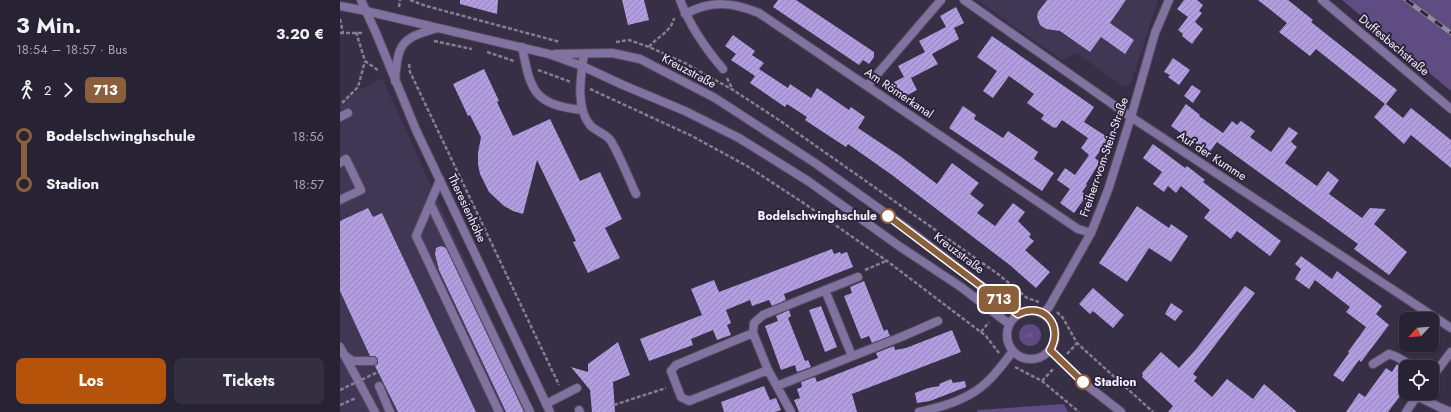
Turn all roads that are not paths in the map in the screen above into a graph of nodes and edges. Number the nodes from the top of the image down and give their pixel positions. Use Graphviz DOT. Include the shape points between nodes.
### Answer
graph roads {
  1 [pos="361,0"];
  2 [pos="680,0"];
  3 [pos="941,0"];
  4 [pos="964,0"];
  5 [pos="1170,0"];
  6 [pos="1322,0"];
  7 [pos="340,6"];
  8 [pos="366,12"];
  9 [pos="685,14"];
  10 [pos="439,28"];
  11 [pos="522,48"];
  12 [pos="549,54"];
  13 [pos="584,54"];
  14 [pos="582,66"];
  15 [pos="723,69"];
  16 [pos="396,81"];
  17 [pos="868,86"];
  18 [pos="1451,109"];
  19 [pos="581,110"];
  20 [pos="348,113"];
  21 [pos="340,117"];
  22 [pos="1131,118"];
  23 [pos="340,163"];
  24 [pos="440,180"];
  25 [pos="636,194"];
  26 [pos="340,200"];
  27 [pos="431,204"];
  28 [pos="1091,233"];
  29 [pos="858,277"];
  30 [pos="825,290"];
  31 [pos="1018,314"];
  32 [pos="1043,314"];
  33 [pos="938,321"];
  34 [pos="1009,324"];
  35 [pos="1451,328"];
  36 [pos="753,333"];
  37 [pos="1050,350"];
  38 [pos="342,351"];
  39 [pos="1013,352"];
  40 [pos="1451,352"];
  41 [pos="852,356"];
  42 [pos="1402,360"];
  43 [pos="373,361"];
  44 [pos="1373,364"];
  45 [pos="1439,368"];
  46 [pos="768,370"];
  47 [pos="379,386"];
  48 [pos="777,386"];
  49 [pos="577,388"];
  50 [pos="1414,400"];
  51 [pos="1427,400"];
  52 [pos="546,404"];
  53 [pos="375,412"];
  54 [pos="390,412"];
  55 [pos="499,412"];
  56 [pos="530,412"];
  57 [pos="550,412"];
  58 [pos="791,412"];
  59 [pos="919,412"];
  60 [pos="1121,412"];
  61 [pos="1406,412"];
  62 [pos="1451,412"];
  1 -- 8 [label="street, Theresienhöhe"];
  2 -- 9 [label="street"];
  3 -- 17 [label="street"];
  4 -- 22 [label="street, Auf der Kumme"];
  5 -- 22 [label="street, Freiherr-vom-Stein-Straße" via="1155,33"];
  6 -- 18 [label="street, Duffesbachstraße"];
  7 -- 8 [label="street, Kreuzstraße"];
  8 -- 10 [label="street, Kreuzstraße"];
  8 -- 16 [label="street, Theresienhöhe"];
  9 -- 15 [label="street" via="706,49"];
  9 -- 17 [label="street, Am Römerkanal" via="697,6 716,3 736,5 759,13"];
  10 -- 11 [label="street, Kreuzstraße"];
  10 -- 16 [label="street, Kreuzstraße" via="417,33 403,43 397,57"];
  11 -- 12 [label="street, Kreuzstraße"];
  11 -- 19 [label="street" via="533,87 547,102"];
  12 -- 13 [label="street, Kreuzstraße"];
  12 -- 14 [label="street, Kreuzstraße"];
  13 -- 14 [label="street"];
  13 -- 31 [label="street, Kreuzstraße" via="612,54 640,59 715,98 815,162"];
  14 -- 19 [label="street"];
  14 -- 34 [label="street, Kreuzstraße" via="685,111 739,138 808,181 961,287"];
  16 -- 24 [label="street, Theresienhöhe"];
  17 -- 28 [label="street, Am Römerkanal" via="1078,229"];
  19 -- 25 [label="street" via="591,126 610,140"];
  20 -- 21 [label="street"];
  22 -- 28 [label="street, Freiherr-vom-Stein-Straße"];
  22 -- 35 [label="street, Auf der Kumme"];
  23 -- 26 [label="street" via="346,159 361,190"];
  24 -- 27 [label="street"];
  24 -- 52 [label="street, Theresienhöhe"];
  27 -- 55 [label="street" via="416,236"];
  27 -- 56 [label="street"];
  28 -- 32 [label="street, Freiherr-vom-Stein-Straße"];
  29 -- 30 [label="street"];
  30 -- 36 [label="street" via="762,315 754,324"];
  30 -- 41 [label="street"];
  31 -- 32 [label="street" via="1034,310"];
  31 -- 34 [label="street"];
  32 -- 37 [label="street" via="1052,322 1055,330"];
  33 -- 41 [label="street"];
  34 -- 39 [label="street" via="1007,338"];
  36 -- 46 [label="street"];
  36 -- 46 [label="street" via="676,364 671,371 681,397 690,401"];
  37 -- 39 [label="street" via="1045,355 1033,359 1026,359"];
  37 -- 60 [label="street" via="1084,383"];
  38 -- 43 [label="street" via="353,361"];
  38 -- 53 [label="street"];
  39 -- 59 [label="street" via="988,381 970,395 953,403"];
  40 -- 45 [label="street"];
  41 -- 48 [label="street"];
  42 -- 44 [label="street" via="1389,354"];
  46 -- 48 [label="street"];
  47 -- 54 [label="street"];
  48 -- 58 [label="street"];
  49 -- 52 [label="street"];
  50 -- 61 [label="street"];
  51 -- 62 [label="street"];
  52 -- 57 [label="street, Theresienhöhe"];
}
